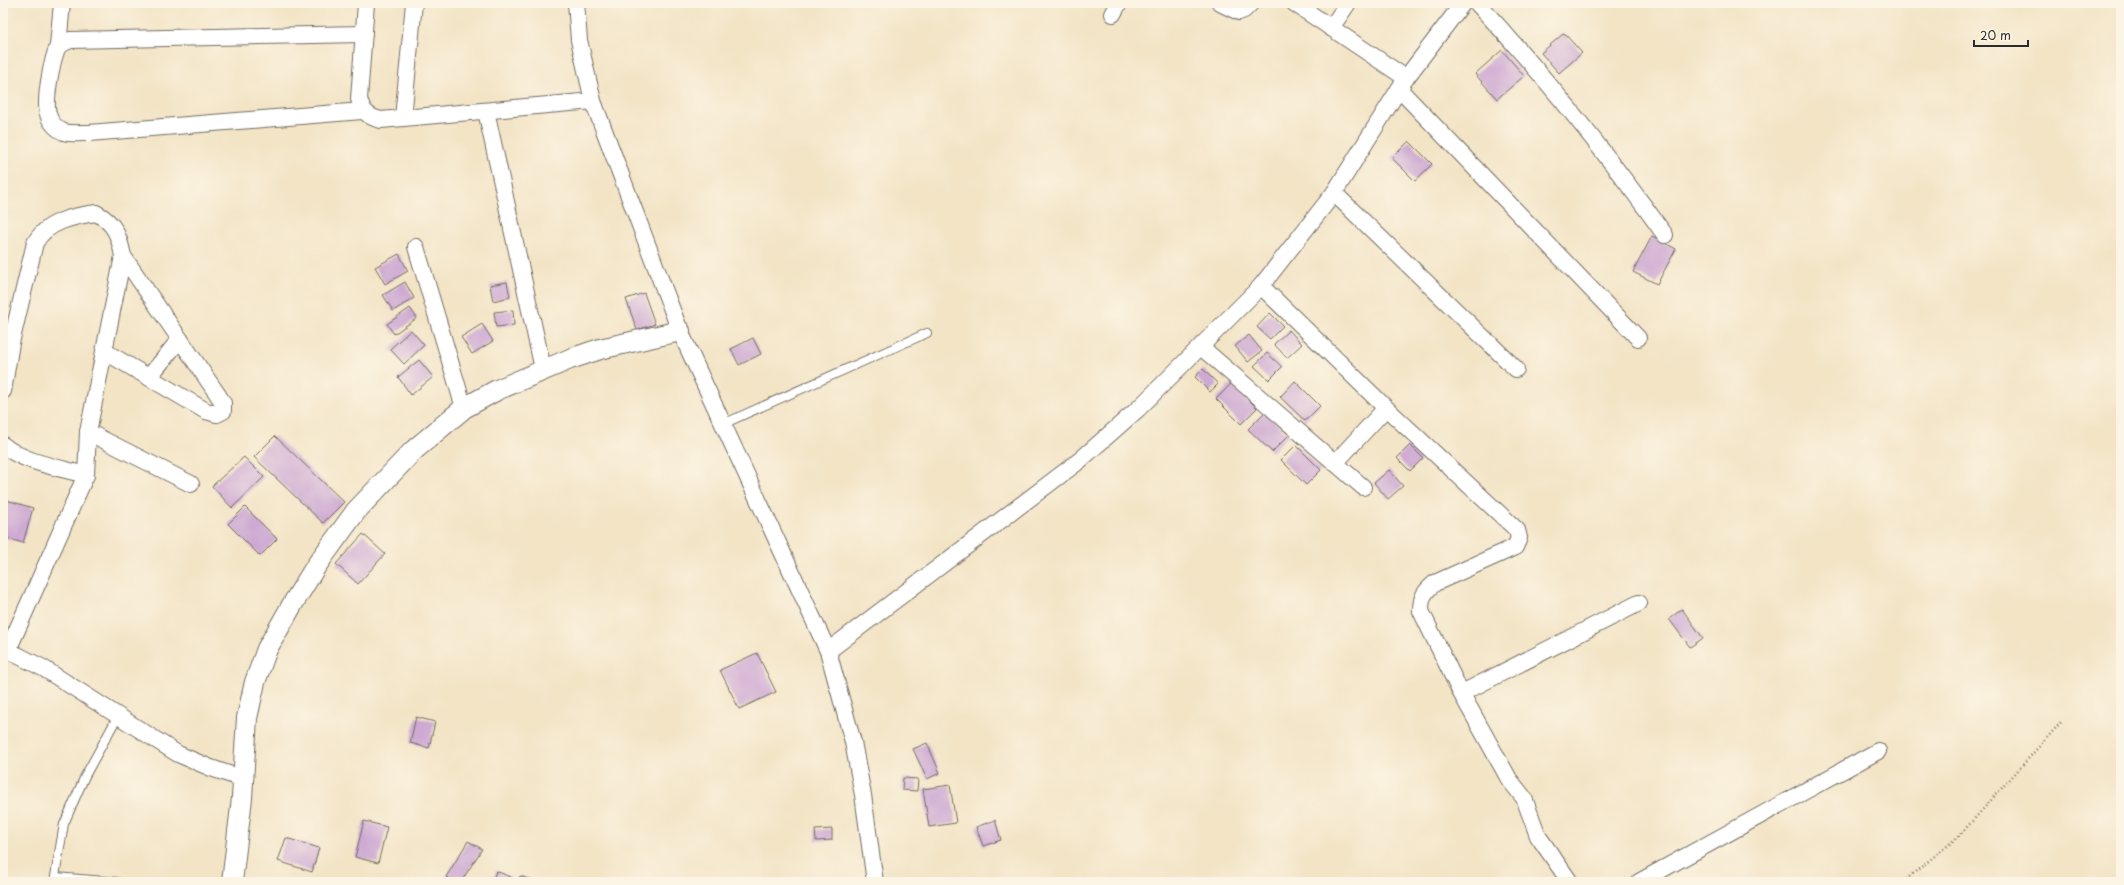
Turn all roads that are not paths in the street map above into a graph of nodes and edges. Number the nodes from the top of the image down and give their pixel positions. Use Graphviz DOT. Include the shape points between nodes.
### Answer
graph roads {
  1 [pos="62,3"];
  2 [pos="366,3"];
  3 [pos="414,3"];
  4 [pos="576,3"];
  5 [pos="1220,3"];
  6 [pos="1251,3"];
  7 [pos="1294,3"];
  8 [pos="1348,3"];
  9 [pos="1463,3"];
  10 [pos="1477,3"];
  11 [pos="1331,28"];
  12 [pos="364,34"];
  13 [pos="58,46"];
  14 [pos="1402,83"];
  15 [pos="593,101"];
  16 [pos="362,111"];
  17 [pos="486,111"];
  18 [pos="403,118"];
  19 [pos="1334,193"];
  20 [pos="1665,235"];
  21 [pos="416,247"];
  22 [pos="124,256"];
  23 [pos="1261,286"];
  24 [pos="680,331"];
  25 [pos="927,333"];
  26 [pos="1638,338"];
  27 [pos="180,339"];
  28 [pos="1201,347"];
  29 [pos="104,351"];
  30 [pos="543,369"];
  31 [pos="1516,369"];
  32 [pos="149,376"];
  33 [pos="3,391"];
  34 [pos="464,408"];
  35 [pos="1386,408"];
  36 [pos="723,424"];
  37 [pos="88,432"];
  38 [pos="3,445"];
  39 [pos="1335,463"];
  40 [pos="86,475"];
  41 [pos="191,484"];
  42 [pos="1363,487"];
  43 [pos="1638,604"];
  44 [pos="5,649"];
  45 [pos="828,651"];
  46 [pos="1460,691"];
  47 [pos="118,716"];
  48 [pos="1878,751"];
  49 [pos="242,779"];
  50 [pos="54,879"];
  51 [pos="118,882"];
  52 [pos="232,882"];
  53 [pos="875,882"];
  54 [pos="1570,882"];
  55 [pos="1639,882"];
  1 -- 13 [label="street"];
  2 -- 12 [label="street"];
  3 -- 18 [label="street"];
  4 -- 15 [label="street" via="579,40"];
  5 -- 6 [label="street" via="1239,12"];
  7 -- 11 [label="street"];
  8 -- 11 [label="street"];
  9 -- 14 [label="street"];
  10 -- 20 [label="street" via="1529,59 1639,198"];
  11 -- 14 [label="street"];
  12 -- 13 [label="street" via="82,39 70,40"];
  12 -- 16 [label="street" via="359,99"];
  13 -- 16 [label="street" via="47,106 48,117 64,132 89,133"];
  14 -- 19 [label="street"];
  14 -- 26 [label="street"];
  15 -- 17 [label="street"];
  15 -- 24 [label="street"];
  16 -- 18 [label="street" via="371,118 381,120"];
  17 -- 18 [label="street"];
  17 -- 30 [label="street"];
  19 -- 23 [label="street"];
  19 -- 31 [label="street"];
  21 -- 34 [label="street"];
  22 -- 27 [label="street"];
  22 -- 29 [label="street"];
  22 -- 33 [label="street" via="113,226 96,213 59,222 39,235 10,343"];
  23 -- 28 [label="street"];
  23 -- 35 [label="street"];
  24 -- 30 [label="street" via="600,349"];
  24 -- 36 [label="street"];
  25 -- 36 [label="lane"];
  27 -- 32 [label="street"];
  27 -- 32 [label="street" via="218,395 224,411 217,414 206,411"];
  28 -- 39 [label="street"];
  28 -- 45 [label="street" via="1138,409 1079,461"];
  29 -- 32 [label="street"];
  29 -- 37 [label="street"];
  30 -- 34 [label="street"];
  34 -- 49 [label="street" via="413,451 356,512 316,566 292,605 267,650 255,682 247,718"];
  35 -- 39 [label="street"];
  35 -- 46 [label="street" via="1519,534 1515,547 1435,583 1425,591 1421,600 1421,611"];
  36 -- 45 [label="street"];
  37 -- 40 [label="street"];
  37 -- 41 [label="street"];
  38 -- 40 [label="street" via="10,452"];
  39 -- 42 [label="street"];
  40 -- 44 [label="street"];
  43 -- 46 [label="street" via="1468,690"];
  44 -- 47 [label="street" via="43,668"];
  45 -- 53 [label="street" via="853,742"];
  46 -- 54 [label="street" via="1509,778 1524,798 1538,836"];
  47 -- 49 [label="street" via="178,754"];
  47 -- 50 [label="lane" via="85,776 64,824"];
  48 -- 55 [label="street"];
  49 -- 52 [label="street"];
  50 -- 51 [label="lane"];
}
